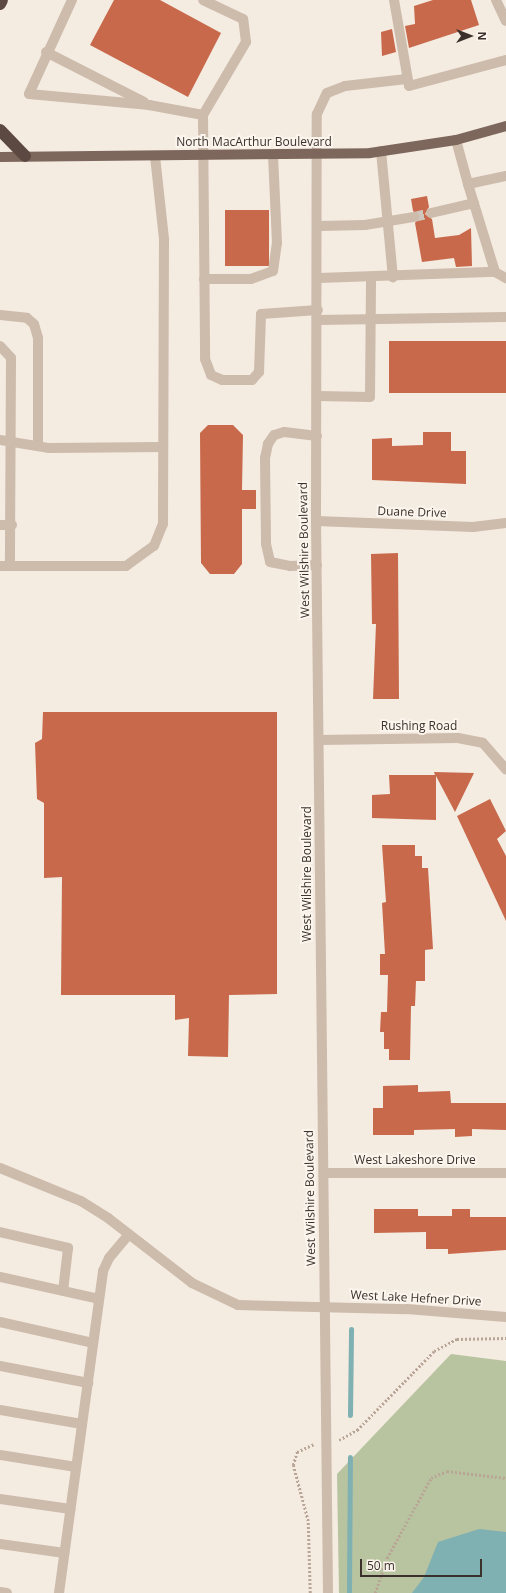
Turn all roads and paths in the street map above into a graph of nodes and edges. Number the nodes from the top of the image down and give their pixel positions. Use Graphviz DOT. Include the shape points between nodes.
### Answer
graph roads {
  1 [pos="2,0"];
  2 [pos="72,0"];
  3 [pos="203,0"];
  4 [pos="394,0"];
  5 [pos="496,0"];
  6 [pos="0,4"];
  7 [pos="506,21"];
  8 [pos="46,52"];
  9 [pos="506,60"];
  10 [pos="407,79"];
  11 [pos="149,105"];
  12 [pos="204,115"];
  13 [pos="506,126"];
  14 [pos="0,130"];
  15 [pos="456,140"];
  16 [pos="381,151"];
  17 [pos="204,155"];
  18 [pos="273,155"];
  19 [pos="320,155"];
  20 [pos="25,156"];
  21 [pos="155,156"];
  22 [pos="0,157"];
  23 [pos="506,176"];
  24 [pos="468,184"];
  25 [pos="474,203"];
  26 [pos="431,213"];
  27 [pos="414,217"];
  28 [pos="389,221"];
  29 [pos="319,226"];
  30 [pos="495,272"];
  31 [pos="393,277"];
  32 [pos="319,278"];
  33 [pos="371,278"];
  34 [pos="506,278"];
  35 [pos="204,279"];
  36 [pos="0,315"];
  37 [pos="318,315"];
  38 [pos="506,317"];
  39 [pos="370,321"];
  40 [pos="0,346"];
  41 [pos="317,396"];
  42 [pos="317,436"];
  43 [pos="0,440"];
  44 [pos="13,441"];
  45 [pos="38,446"];
  46 [pos="163,447"];
  47 [pos="316,521"];
  48 [pos="506,523"];
  49 [pos="12,525"];
  50 [pos="0,526"];
  51 [pos="317,565"];
  52 [pos="0,566"];
  53 [pos="10,566"];
  54 [pos="320,740"];
  55 [pos="506,769"];
  56 [pos="0,1168"];
  57 [pos="324,1173"];
  58 [pos="506,1173"];
  59 [pos="0,1232"];
  60 [pos="129,1234"];
  61 [pos="0,1277"];
  62 [pos="63,1291"];
  63 [pos="99,1299"];
  64 [pos="325,1308"];
  65 [pos="506,1317"];
  66 [pos="0,1322"];
  67 [pos="506,1338"];
  68 [pos="93,1343"];
  69 [pos="0,1366"];
  70 [pos="88,1383"];
  71 [pos="0,1410"];
  72 [pos="82,1424"];
  73 [pos="346,1440"];
  74 [pos="316,1443"];
  75 [pos="0,1454"];
  76 [pos="76,1467"];
  77 [pos="506,1478"];
  78 [pos="0,1498"];
  79 [pos="70,1509"];
  80 [pos="0,1544"];
  81 [pos="64,1553"];
  82 [pos="0,1592"];
  83 [pos="7,1593"];
  84 [pos="58,1593"];
  85 [pos="310,1593"];
  86 [pos="328,1593"];
  87 [pos="375,1593"];
  1 -- 6 [label="highway"];
  2 -- 8 [label="street"];
  3 -- 12 [label="street" via="243,19 246,42"];
  4 -- 10 [label="street"];
  5 -- 7 [label="street"];
  8 -- 11 [label="street"];
  8 -- 11 [label="street" via="29,94"];
  9 -- 10 [label="street" via="409,86"];
  10 -- 19 [label="street, West Wilshire Boulevard" via="345,86 327,92 317,114"];
  11 -- 12 [label="street"];
  12 -- 17 [label="street"];
  13 -- 15 [label="main road, North MacArthur Boulevard"];
  14 -- 20 [label="highway"];
  15 -- 16 [label="main road, North MacArthur Boulevard"];
  15 -- 24 [label="street"];
  16 -- 19 [label="main road, North MacArthur Boulevard"];
  16 -- 28 [label="street"];
  17 -- 18 [label="main road, North MacArthur Boulevard"];
  17 -- 21 [label="main road, North MacArthur Boulevard"];
  17 -- 35 [label="street"];
  18 -- 19 [label="main road, North MacArthur Boulevard"];
  18 -- 35 [label="street" via="277,243 273,271 251,279"];
  19 -- 29 [label="street, West Wilshire Boulevard"];
  20 -- 21 [label="main road, North MacArthur Boulevard"];
  20 -- 22 [label="main road, North MacArthur Boulevard"];
  21 -- 46 [label="street" via="164,239"];
  23 -- 24 [label="street"];
  24 -- 25 [label="street"];
  25 -- 26 [label="street"];
  25 -- 30 [label="street"];
  27 -- 28 [label="street"];
  28 -- 29 [label="street"];
  28 -- 31 [label="street"];
  29 -- 32 [label="street, West Wilshire Boulevard"];
  30 -- 31 [label="street"];
  30 -- 34 [label="street"];
  31 -- 33 [label="street"];
  32 -- 33 [label="street"];
  32 -- 37 [label="street, West Wilshire Boulevard"];
  33 -- 39 [label="street"];
  35 -- 37 [label="street" via="205,359 210,375 222,380 252,380 259,372 261,314 273,311"];
  36 -- 45 [label="street" via="27,318 34,324 38,338"];
  37 -- 39 [label="street"];
  37 -- 41 [label="street, West Wilshire Boulevard"];
  38 -- 39 [label="street"];
  39 -- 41 [label="street" via="370,397"];
  40 -- 44 [label="street" via="11,358"];
  41 -- 42 [label="street, West Wilshire Boulevard"];
  42 -- 47 [label="street, West Wilshire Boulevard"];
  42 -- 51 [label="street" via="284,432 274,435 268,444 266,458 266,544 270,562 290,566"];
  43 -- 44 [label="street"];
  44 -- 45 [label="street"];
  44 -- 49 [label="street"];
  45 -- 46 [label="street"];
  46 -- 53 [label="street" via="163,524 154,546 142,558 126,566"];
  47 -- 48 [label="street, Duane Drive" via="473,527"];
  47 -- 51 [label="street, West Wilshire Boulevard"];
  49 -- 50 [label="street"];
  49 -- 53 [label="street"];
  51 -- 54 [label="street, West Wilshire Boulevard"];
  52 -- 53 [label="street"];
  54 -- 55 [label="street, Rushing Road" via="458,738 482,744"];
  54 -- 57 [label="street, West Wilshire Boulevard"];
  56 -- 60 [label="street, West Lake Hefner Drive" via="81,1201"];
  57 -- 58 [label="street, West Lakeshore Drive"];
  57 -- 64 [label="street, West Wilshire Boulevard"];
  59 -- 62 [label="street" via="68,1248"];
  60 -- 63 [label="street" via="109,1258"];
  60 -- 64 [label="street, West Lake Hefner Drive" via="192,1283 219,1298 238,1305"];
  61 -- 62 [label="street"];
  62 -- 63 [label="street"];
  63 -- 68 [label="street"];
  64 -- 65 [label="street, West Lake Hefner Drive"];
  64 -- 86 [label="street, West Wilshire Boulevard"];
  66 -- 68 [label="street"];
  67 -- 73 [label="path" via="457,1339 434,1351"];
  68 -- 70 [label="street"];
  69 -- 70 [label="street"];
  70 -- 72 [label="street"];
  71 -- 72 [label="street"];
  72 -- 76 [label="street"];
  74 -- 85 [label="path" via="297,1452 293,1465 307,1515"];
  75 -- 76 [label="street"];
  76 -- 79 [label="street"];
  77 -- 87 [label="path" via="447,1471 431,1478 387,1558"];
  78 -- 79 [label="street"];
  79 -- 81 [label="street"];
  80 -- 81 [label="street"];
  81 -- 84 [label="street"];
  82 -- 83 [label="street"];
}
